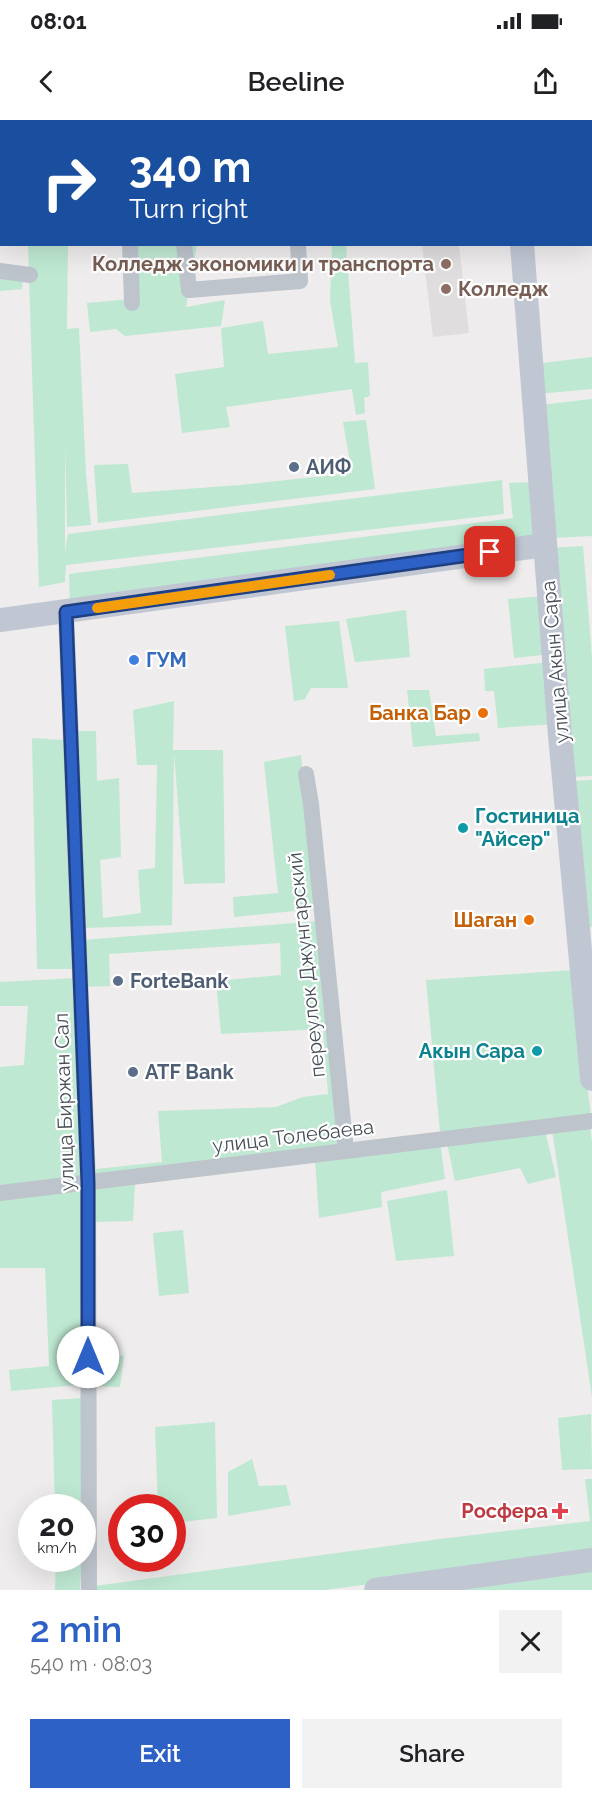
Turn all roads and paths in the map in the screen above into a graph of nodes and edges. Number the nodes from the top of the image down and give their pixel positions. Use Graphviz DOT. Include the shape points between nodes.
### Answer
graph roads {
  1 [pos="130,246"];
  2 [pos="184,246"];
  3 [pos="298,246"];
  4 [pos="522,246"];
  5 [pos="0,271"];
  6 [pos="30,275"];
  7 [pos="132,303"];
  8 [pos="545,545"];
  9 [pos="66,612"];
  10 [pos="0,620"];
  11 [pos="306,774"];
  12 [pos="592,1079"];
  13 [pos="592,1121"];
  14 [pos="346,1151"];
  15 [pos="88,1183"];
  16 [pos="0,1193"];
  17 [pos="592,1560"];
  18 [pos="391,1589"];
  19 [pos="89,1590"];
  1 -- 7 [label="street"];
  2 -- 3 [label="street" via="189,290 300,281"];
  4 -- 8 [label="main road, улица Акын Сара"];
  5 -- 6 [label="street"];
  8 -- 9 [label="main road"];
  8 -- 12 [label="main road, улица Акын Сара"];
  9 -- 10 [label="main road"];
  9 -- 15 [label="street, улица Биржан Сал"];
  11 -- 14 [label="street, переулок Джунгарский"];
  13 -- 14 [label="street, улица Толебаева"];
  14 -- 15 [label="street, улица Толебаева"];
  15 -- 16 [label="street, улица Толебаева"];
  15 -- 19 [label="street, улица Биржан Сал"];
  17 -- 18 [label="main road"];
}
